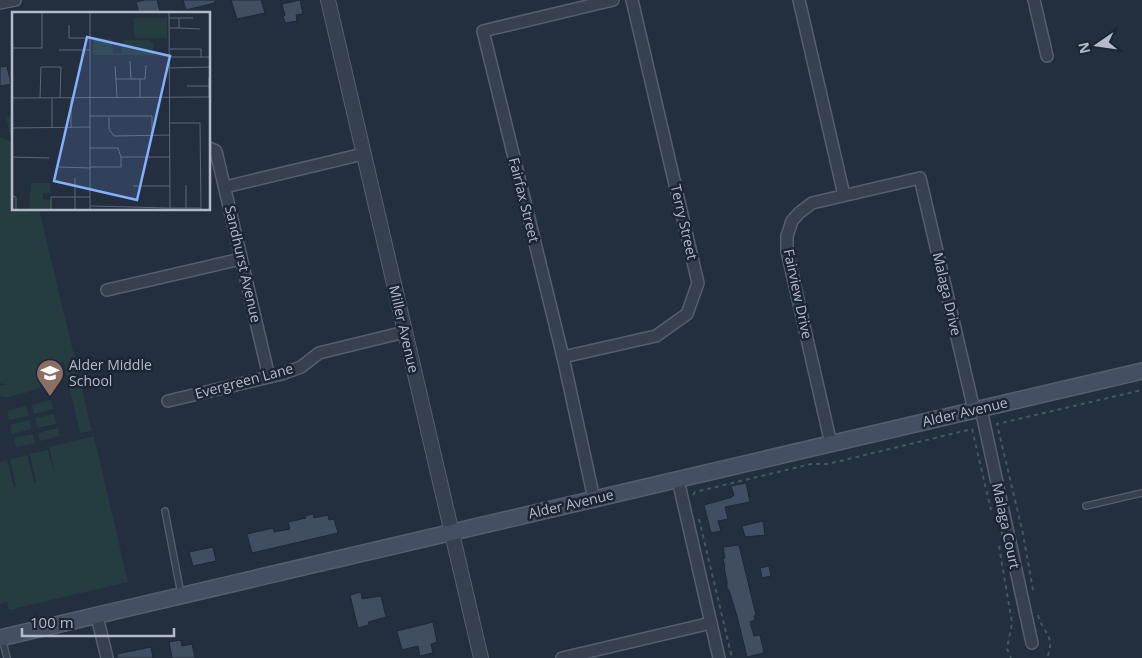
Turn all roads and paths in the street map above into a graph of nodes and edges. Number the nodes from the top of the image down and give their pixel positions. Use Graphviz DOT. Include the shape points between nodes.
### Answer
graph roads {
  1 [pos="328,0"];
  2 [pos="612,0"];
  3 [pos="632,0"];
  4 [pos="799,0"];
  5 [pos="1034,0"];
  6 [pos="1047,56"];
  7 [pos="213,149"];
  8 [pos="363,154"];
  9 [pos="920,178"];
  10 [pos="225,187"];
  11 [pos="844,195"];
  12 [pos="241,259"];
  13 [pos="107,290"];
  14 [pos="404,332"];
  15 [pos="563,356"];
  16 [pos="1142,371"];
  17 [pos="269,377"];
  18 [pos="1142,390"];
  19 [pos="168,401"];
  20 [pos="978,409"];
  21 [pos="831,444"];
  22 [pos="678,480"];
  23 [pos="1142,493"];
  24 [pos="693,496"];
  25 [pos="594,499"];
  26 [pos="1086,506"];
  27 [pos="165,511"];
  28 [pos="697,512"];
  29 [pos="992,514"];
  30 [pos="452,532"];
  31 [pos="998,542"];
  32 [pos="182,596"];
  33 [pos="1034,597"];
  34 [pos="1038,614"];
  35 [pos="97,616"];
  36 [pos="711,623"];
  37 [pos="1,638"];
  38 [pos="1032,643"];
  39 [pos="7,658"];
  40 [pos="107,658"];
  41 [pos="482,658"];
  42 [pos="562,658"];
  43 [pos="719,658"];
  44 [pos="732,658"];
  45 [pos="1011,658"];
  46 [pos="1047,658"];
  1 -- 8 [label="street, Miller Avenue"];
  2 -- 15 [label="street, Fairfax Street" via="483,32"];
  3 -- 15 [label="street, Terry Street" via="698,283 687,314 656,336"];
  4 -- 11 [label="street"];
  5 -- 6 [label="street"];
  7 -- 10 [label="street, Sandhurst Avenue"];
  8 -- 10 [label="street"];
  8 -- 14 [label="street, Miller Avenue"];
  9 -- 11 [label="street, Fairview Drive"];
  9 -- 20 [label="street, Malaga Drive"];
  10 -- 12 [label="street, Sandhurst Avenue"];
  11 -- 21 [label="street, Fairview Drive" via="812,203 798,213 787,236 786,251"];
  12 -- 13 [label="street"];
  12 -- 17 [label="street, Sandhurst Avenue"];
  14 -- 17 [label="street, Evergreen Lane" via="319,353 301,367"];
  14 -- 30 [label="street, Miller Avenue"];
  15 -- 25 [label="street, Fairfax Street"];
  16 -- 20 [label="main road, Alder Avenue"];
  17 -- 19 [label="street, Evergreen Lane"];
  18 -- 33 [label="path" via="997,424"];
  20 -- 21 [label="main road, Alder Avenue"];
  20 -- 38 [label="street, Malaga Court"];
  21 -- 22 [label="main road, Alder Avenue"];
  22 -- 25 [label="main road, Alder Avenue"];
  22 -- 36 [label="street"];
  23 -- 26 [label="lane"];
  24 -- 29 [label="path" via="695,492 811,464 828,464 972,429"];
  25 -- 30 [label="main road, Alder Avenue"];
  27 -- 32 [label="lane"];
  28 -- 44 [label="path"];
  30 -- 32 [label="main road, Alder Avenue"];
  30 -- 41 [label="street, Miller Avenue"];
  31 -- 45 [label="path" via="1012,623 1006,649"];
  32 -- 35 [label="main road, Alder Avenue"];
  34 -- 46 [label="path" via="1040,623 1050,636"];
  35 -- 37 [label="main road, Alder Avenue"];
  35 -- 40 [label="street"];
  36 -- 42 [label="street"];
  36 -- 43 [label="street"];
  37 -- 39 [label="lane"];
}
